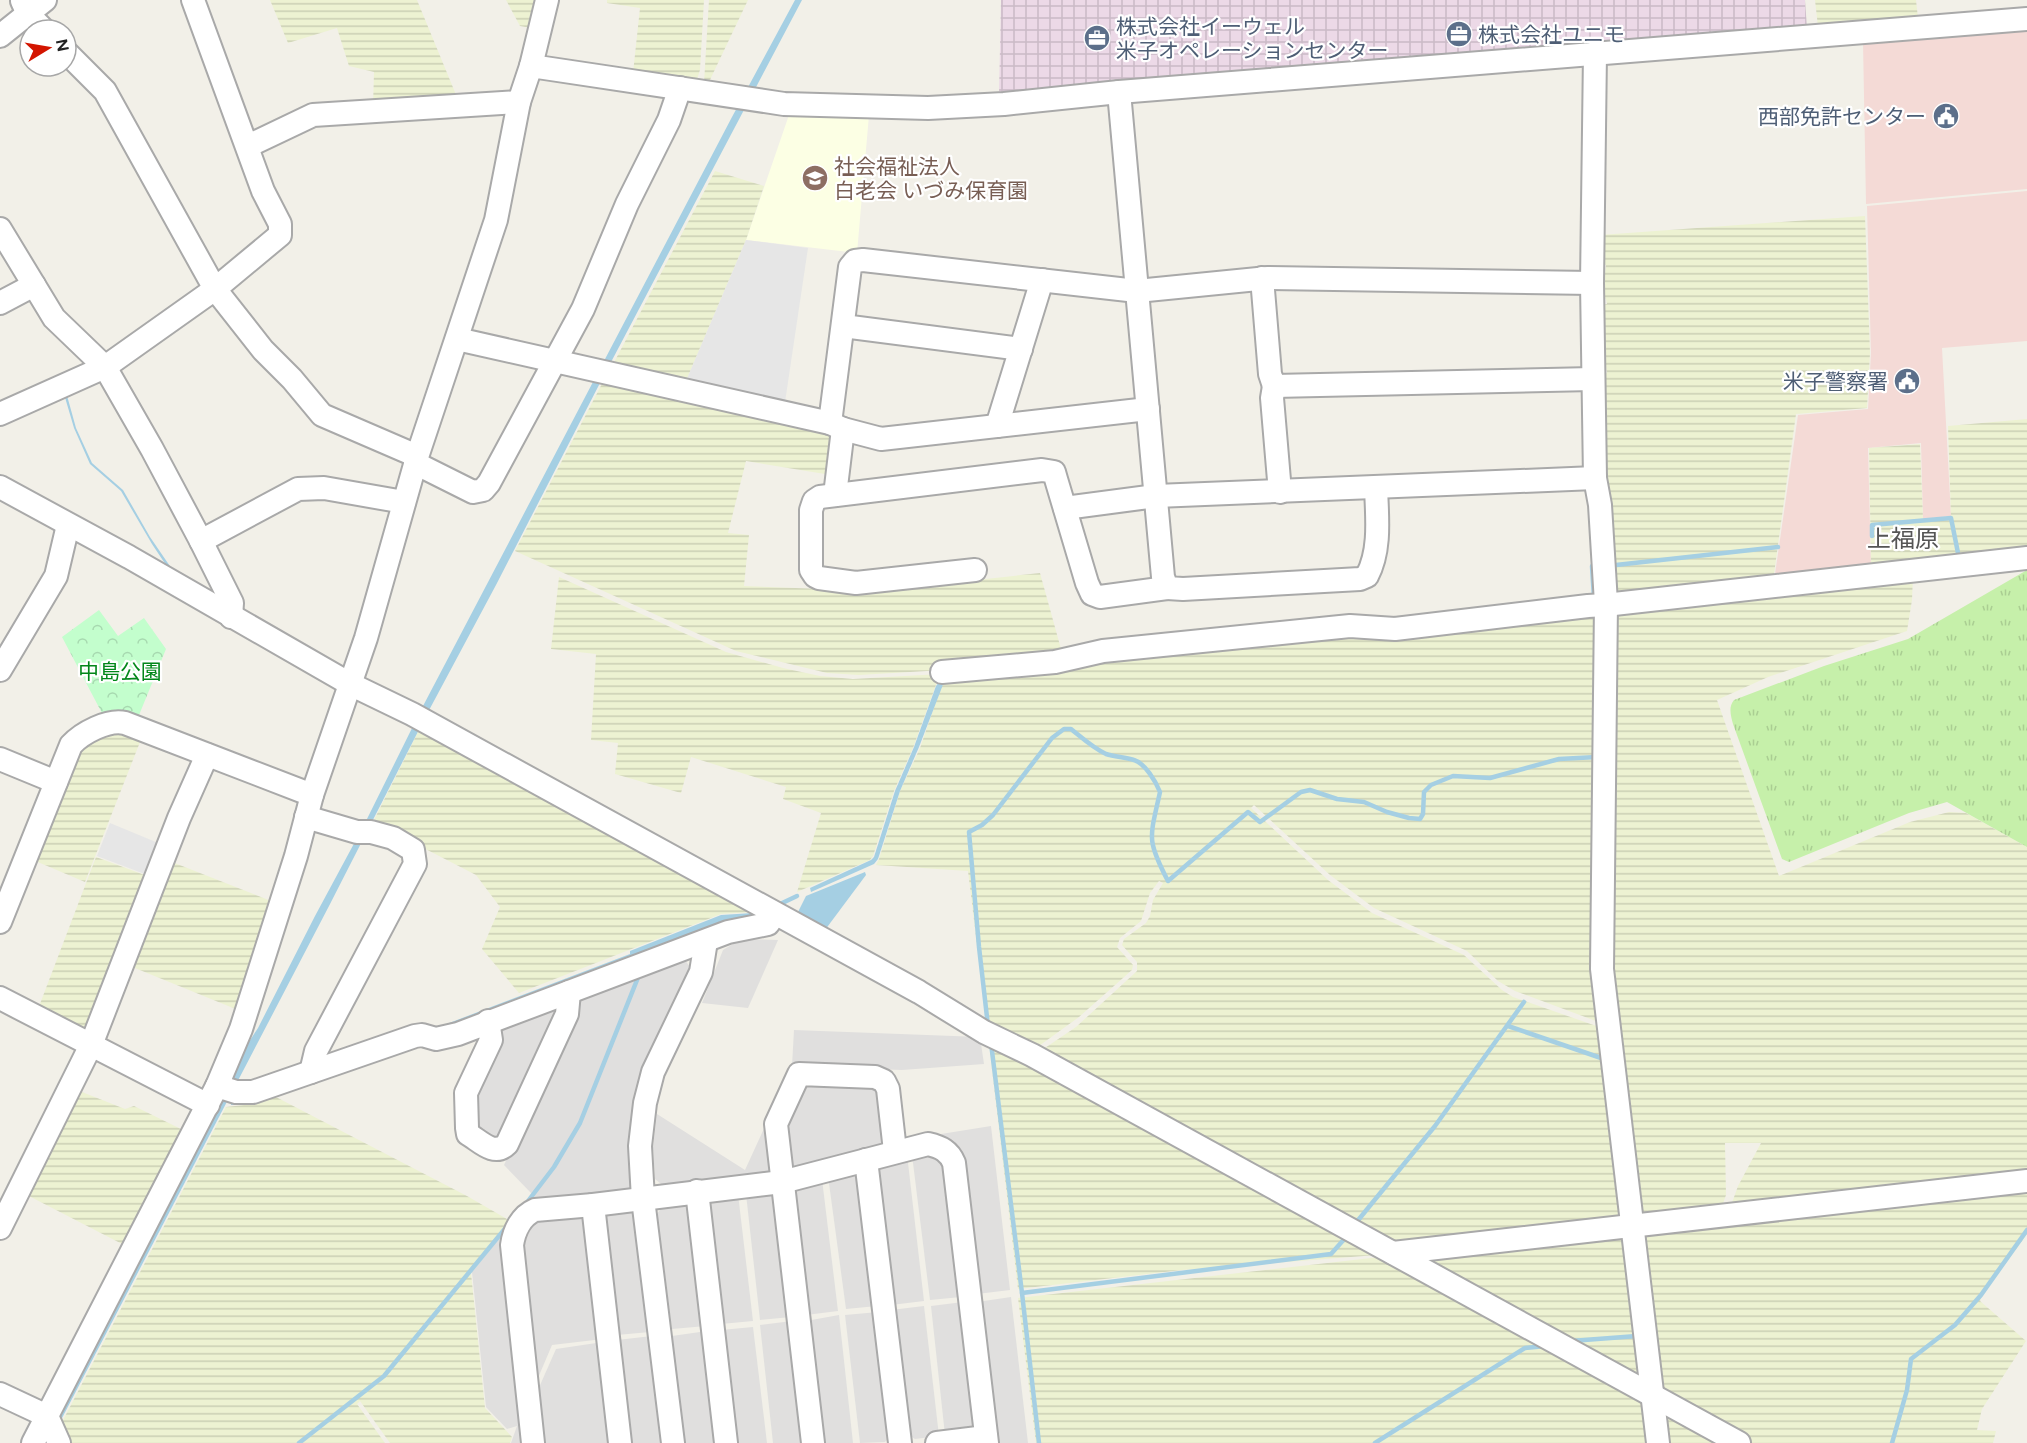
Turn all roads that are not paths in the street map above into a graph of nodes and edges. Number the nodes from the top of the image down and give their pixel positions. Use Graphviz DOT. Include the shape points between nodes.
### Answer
graph roads {
  1 [pos="193,0"];
  2 [pos="547,0"];
  3 [pos="34,11"];
  4 [pos="2027,19"];
  5 [pos="0,36"];
  6 [pos="1595,53"];
  7 [pos="78,64"];
  8 [pos="531,66"];
  9 [pos="681,88"];
  10 [pos="1119,92"];
  11 [pos="519,102"];
  12 [pos="248,146"];
  13 [pos="0,229"];
  14 [pos="1262,278"];
  15 [pos="1042,280"];
  16 [pos="1592,283"];
  17 [pos="34,285"];
  18 [pos="215,289"];
  19 [pos="1137,291"];
  20 [pos="0,303"];
  21 [pos="843,326"];
  22 [pos="457,339"];
  23 [pos="1021,348"];
  24 [pos="555,362"];
  25 [pos="105,367"];
  26 [pos="1593,379"];
  27 [pos="1274,386"];
  28 [pos="1148,409"];
  29 [pos="0,414"];
  30 [pos="836,426"];
  31 [pos="997,426"];
  32 [pos="416,460"];
  33 [pos="1595,478"];
  34 [pos="0,487"];
  35 [pos="1376,488"];
  36 [pos="1280,492"];
  37 [pos="835,495"];
  38 [pos="1156,496"];
  39 [pos="404,502"];
  40 [pos="1065,508"];
  41 [pos="68,525"];
  42 [pos="201,541"];
  43 [pos="2027,558"];
  44 [pos="975,570"];
  45 [pos="1167,588"];
  46 [pos="1601,602"];
  47 [pos="231,617"];
  48 [pos="0,670"];
  49 [pos="942,672"];
  50 [pos="350,684"];
  51 [pos="207,755"];
  52 [pos="0,759"];
  53 [pos="56,782"];
  54 [pos="312,795"];
  55 [pos="306,817"];
  56 [pos="775,914"];
  57 [pos="0,922"];
  58 [pos="706,940"];
  59 [pos="569,992"];
  60 [pos="0,999"];
  61 [pos="488,1021"];
  62 [pos="91,1045"];
  63 [pos="310,1072"];
  64 [pos="220,1094"];
  65 [pos="895,1151"];
  66 [pos="867,1160"];
  67 [pos="2027,1181"];
  68 [pos="782,1182"];
  69 [pos="697,1191"];
  70 [pos="643,1199"];
  71 [pos="593,1205"];
  72 [pos="1632,1225"];
  73 [pos="0,1228"];
  74 [pos="1393,1253"];
  75 [pos="0,1394"];
  76 [pos="1652,1395"];
  77 [pos="47,1416"];
  78 [pos="986,1440"];
  79 [pos="33,1443"];
  80 [pos="60,1443"];
  81 [pos="533,1443"];
  82 [pos="620,1443"];
  83 [pos="673,1443"];
  84 [pos="726,1443"];
  85 [pos="813,1443"];
  86 [pos="900,1443"];
  87 [pos="937,1443"];
  88 [pos="1658,1443"];
  89 [pos="1739,1443"];
  1 -- 12 [label="street"];
  2 -- 8 [label="street"];
  3 -- 5 [label="street"];
  4 -- 6 [label="street"];
  6 -- 10 [label="street"];
  6 -- 16 [label="street"];
  7 -- 18 [label="street" via="105,91"];
  8 -- 9 [label="street"];
  8 -- 11 [label="street"];
  9 -- 10 [label="street" via="784,104 928,108"];
  9 -- 24 [label="street" via="583,309"];
  10 -- 19 [label="street"];
  11 -- 12 [label="street" via="313,115"];
  11 -- 22 [label="street" via="496,220"];
  12 -- 18 [label="street" via="263,191 280,224 280,235"];
  13 -- 17 [label="street"];
  14 -- 16 [label="street"];
  14 -- 19 [label="street"];
  14 -- 27 [label="street"];
  15 -- 19 [label="street"];
  15 -- 21 [label="street" via="855,261 850,267"];
  15 -- 23 [label="street"];
  16 -- 26 [label="street"];
  17 -- 20 [label="street"];
  17 -- 25 [label="street" via="54,318"];
  18 -- 25 [label="street"];
  18 -- 32 [label="street" via="322,415"];
  19 -- 28 [label="street"];
  21 -- 23 [label="street"];
  21 -- 30 [label="street"];
  22 -- 24 [label="street"];
  22 -- 32 [label="street"];
  23 -- 31 [label="street"];
  24 -- 30 [label="street"];
  24 -- 32 [label="street" via="483,490 473,492"];
  25 -- 29 [label="street"];
  25 -- 42 [label="street"];
  26 -- 27 [label="street"];
  26 -- 33 [label="street"];
  27 -- 36 [label="street"];
  28 -- 31 [label="street"];
  28 -- 38 [label="street"];
  30 -- 31 [label="street" via="881,439"];
  30 -- 37 [label="street"];
  32 -- 39 [label="street"];
  33 -- 35 [label="street"];
  33 -- 46 [label="street" via="1600,505"];
  34 -- 41 [label="street"];
  35 -- 36 [label="street"];
  35 -- 45 [label="street" via="1377,531 1367,576"];
  36 -- 38 [label="street"];
  37 -- 40 [label="street" via="1050,471 1054,472"];
  37 -- 44 [label="street" via="817,498 811,510 815,576 856,583"];
  38 -- 40 [label="street"];
  38 -- 45 [label="street"];
  39 -- 42 [label="street" via="324,488 298,489"];
  39 -- 50 [label="street"];
  40 -- 45 [label="street" via="1092,594 1103,597"];
  41 -- 47 [label="street"];
  41 -- 48 [label="street" via="56,576"];
  42 -- 47 [label="street" via="232,603"];
  43 -- 46 [label="street"];
  46 -- 49 [label="street" via="1395,629 1350,626"];
  46 -- 72 [label="street" via="1602,969"];
  47 -- 50 [label="street"];
  50 -- 54 [label="street"];
  50 -- 56 [label="street" via="420,718"];
  51 -- 53 [label="street" via="114,722 74,741"];
  51 -- 54 [label="street"];
  51 -- 62 [label="street"];
  52 -- 53 [label="street"];
  53 -- 57 [label="street"];
  54 -- 55 [label="street"];
  55 -- 63 [label="street" via="393,838 413,850 415,864 316,1051"];
  55 -- 64 [label="street"];
  56 -- 58 [label="street" via="768,924"];
  56 -- 74 [label="street"];
  58 -- 59 [label="street"];
  58 -- 70 [label="street" via="701,972 653,1072 645,1103 640,1146"];
  59 -- 61 [label="street"];
  59 -- 61 [label="street" via="567,1014 507,1144 497,1150 468,1134 467,1128 466,1093 491,1040"];
  60 -- 62 [label="street"];
  61 -- 63 [label="street" via="458,1034 374,1049"];
  62 -- 64 [label="street"];
  62 -- 73 [label="street"];
  63 -- 64 [label="street" via="253,1092"];
  64 -- 77 [label="street"];
  65 -- 66 [label="street"];
  65 -- 68 [label="street" via="884,1081 875,1077 799,1074 776,1124"];
  65 -- 78 [label="street" via="928,1144 946,1151 954,1163"];
  66 -- 68 [label="street"];
  66 -- 86 [label="street"];
  67 -- 72 [label="street"];
  68 -- 69 [label="street"];
  68 -- 85 [label="street"];
  69 -- 70 [label="street"];
  69 -- 84 [label="street"];
  70 -- 71 [label="street"];
  70 -- 83 [label="street"];
  71 -- 81 [label="street" via="536,1210 525,1216 513,1236"];
  71 -- 82 [label="street"];
  72 -- 74 [label="street"];
  72 -- 76 [label="street"];
  74 -- 76 [label="street"];
  75 -- 77 [label="street"];
  76 -- 88 [label="street"];
  76 -- 89 [label="street"];
  77 -- 79 [label="street"];
  77 -- 80 [label="street"];
  78 -- 87 [label="street"];
}
